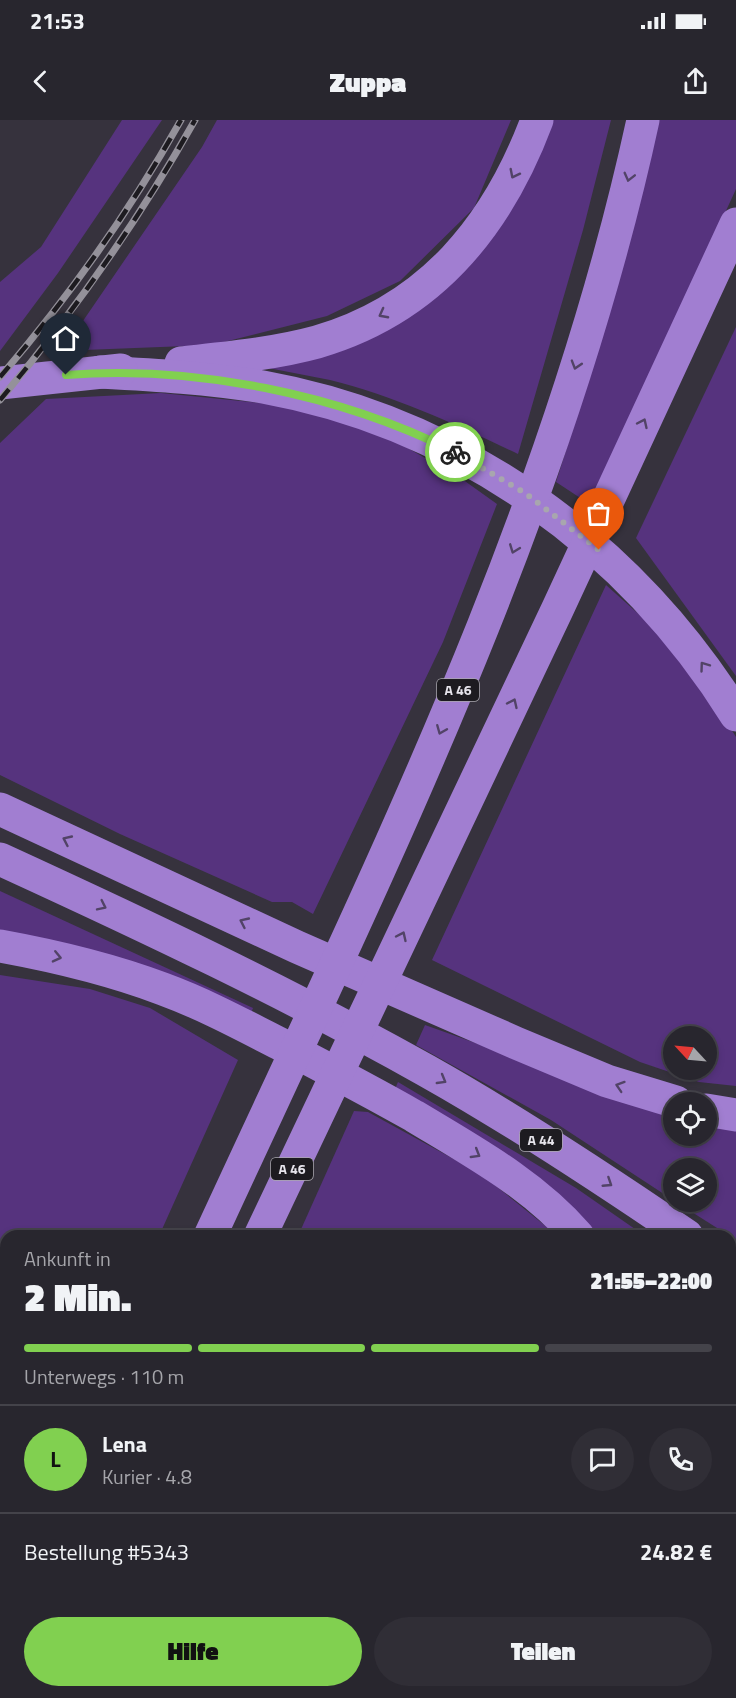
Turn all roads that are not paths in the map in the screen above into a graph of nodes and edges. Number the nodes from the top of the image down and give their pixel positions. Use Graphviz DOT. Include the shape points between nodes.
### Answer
graph roads {
  1 [pos="537,120"];
  2 [pos="643,120"];
  3 [pos="736,224"];
  4 [pos="100,372"];
  5 [pos="0,383"];
  6 [pos="736,715"];
  7 [pos="0,809"];
  8 [pos="0,859"];
  9 [pos="0,946"];
  10 [pos="663,1098"];
  11 [pos="323,1103"];
  12 [pos="717,1112"];
  13 [pos="736,1115"];
  14 [pos="213,1230"];
  15 [pos="263,1230"];
  16 [pos="276,1230"];
  17 [pos="572,1230"];
  18 [pos="678,1230"];
  1 -- 4 [label="highway, one-way" via="512,177 463,252 433,280 384,314 299,346"];
  2 -- 14 [label="highway, A 46, one-way" via="615,234 551,447 499,588 407,809"];
  11 -- 3 [label="highway, A 46, one-way"];
  4 -- 5 [label="highway"];
  6 -- 4 [label="highway, one-way" via="692,650 617,567 525,493 470,459 399,426 300,396 212,380"];
  10 -- 7 [label="highway, one-way" via="587,1073 297,947"];
  8 -- 18 [label="highway, A 44, one-way" via="391,1051 535,1136"];
  9 -- 17 [label="highway, one-way" via="129,977 184,997 256,1031 372,1092 509,1174 551,1207"];
  11 -- 15 [label="highway, A 46"];
  11 -- 16 [label="highway"];
  12 -- 13 [label="highway"];
}
